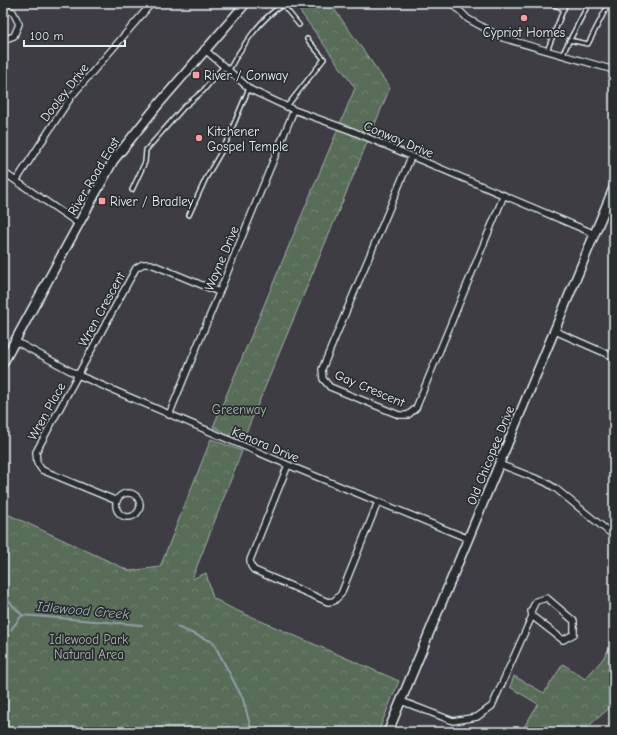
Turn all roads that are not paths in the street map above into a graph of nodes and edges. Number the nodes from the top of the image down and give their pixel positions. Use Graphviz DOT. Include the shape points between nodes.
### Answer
graph roads {
  1 [pos="152,3"];
  2 [pos="246,3"];
  3 [pos="452,3"];
  4 [pos="550,3"];
  5 [pos="566,3"];
  6 [pos="589,3"];
  7 [pos="609,3"];
  8 [pos="3,9"];
  9 [pos="564,9"];
  10 [pos="299,25"];
  11 [pos="307,39"];
  12 [pos="3,40"];
  13 [pos="569,40"];
  14 [pos="204,49"];
  15 [pos="547,51"];
  16 [pos="562,55"];
  17 [pos="224,66"];
  18 [pos="229,70"];
  19 [pos="614,70"];
  20 [pos="249,88"];
  21 [pos="287,106"];
  22 [pos="294,110"];
  23 [pos="411,157"];
  24 [pos="3,172"];
  25 [pos="16,181"];
  26 [pos="614,187"];
  27 [pos="132,190"];
  28 [pos="504,195"];
  29 [pos="189,215"];
  30 [pos="79,224"];
  31 [pos="596,234"];
  32 [pos="219,292"];
  33 [pos="555,331"];
  34 [pos="15,341"];
  35 [pos="614,357"];
  36 [pos="3,362"];
  37 [pos="78,375"];
  38 [pos="169,415"];
  39 [pos="499,464"];
  40 [pos="288,465"];
  41 [pos="117,501"];
  42 [pos="378,502"];
  43 [pos="614,536"];
  44 [pos="469,539"];
  45 [pos="532,616"];
  46 [pos="401,701"];
  47 [pos="388,732"];
  1 -- 25 [label="street, Dooley Drive" via="71,97"];
  2 -- 14 [label="street, River Road East"];
  3 -- 15 [label="street" via="485,30"];
  4 -- 9 [label="lane"];
  5 -- 9 [label="lane"];
  6 -- 13 [label="lane"];
  7 -- 13 [label="lane" via="588,44"];
  8 -- 12 [label="street" via="13,12 19,24 14,36"];
  9 -- 15 [label="lane"];
  10 -- 18 [label="lane" via="283,5 273,10 237,53"];
  11 -- 21 [label="lane" via="324,59"];
  13 -- 16 [label="lane"];
  14 -- 17 [label="street, Conway Drive"];
  14 -- 30 [label="street, River Road East" via="113,161"];
  15 -- 16 [label="street"];
  16 -- 19 [label="street"];
  17 -- 18 [label="street, Conway Drive"];
  17 -- 27 [label="lane" via="146,150 145,162"];
  18 -- 20 [label="street, Conway Drive"];
  20 -- 21 [label="street, Conway Drive"];
  20 -- 29 [label="lane" via="225,144"];
  21 -- 22 [label="street, Conway Drive"];
  22 -- 23 [label="street, Conway Drive" via="352,131"];
  22 -- 32 [label="street, Wayne Drive"];
  23 -- 28 [label="street, Conway Drive"];
  23 -- 28 [label="street, Gay Crescent" via="322,369 323,379 330,386 399,415 408,415 416,408"];
  24 -- 25 [label="street"];
  25 -- 30 [label="street"];
  26 -- 31 [label="street, Old Chicopee Drive"];
  28 -- 31 [label="street, Conway Drive"];
  30 -- 34 [label="street, River Road East"];
  31 -- 33 [label="street, Old Chicopee Drive"];
  32 -- 37 [label="street, Wren Crescent" via="151,264 143,264 136,268"];
  32 -- 38 [label="street, Wayne Drive"];
  33 -- 35 [label="street"];
  33 -- 39 [label="street, Old Chicopee Drive"];
  34 -- 36 [label="street, River Road East"];
  34 -- 37 [label="street, Kenora Drive"];
  37 -- 38 [label="street, Kenora Drive"];
  37 -- 41 [label="street, Wren Place" via="36,452 37,462 42,470"];
  38 -- 40 [label="street, Kenora Drive"];
  39 -- 43 [label="street" via="555,488"];
  39 -- 44 [label="street, Old Chicopee Drive"];
  40 -- 42 [label="street, Kenora Drive"];
  40 -- 42 [label="street" via="250,560 250,566 328,602 334,601 341,594"];
  41 -- 41 [label="street" via="117,510 125,517 135,516 140,507 138,499 131,494 124,494"];
  42 -- 44 [label="street, Kenora Drive"];
  44 -- 46 [label="street, Old Chicopee Drive"];
  45 -- 45 [label="street" via="563,640 574,634 574,621 547,598 536,601 530,611"];
  45 -- 46 [label="street" via="492,706 477,717 453,721"];
  46 -- 47 [label="street, Old Chicopee Drive"];
}
